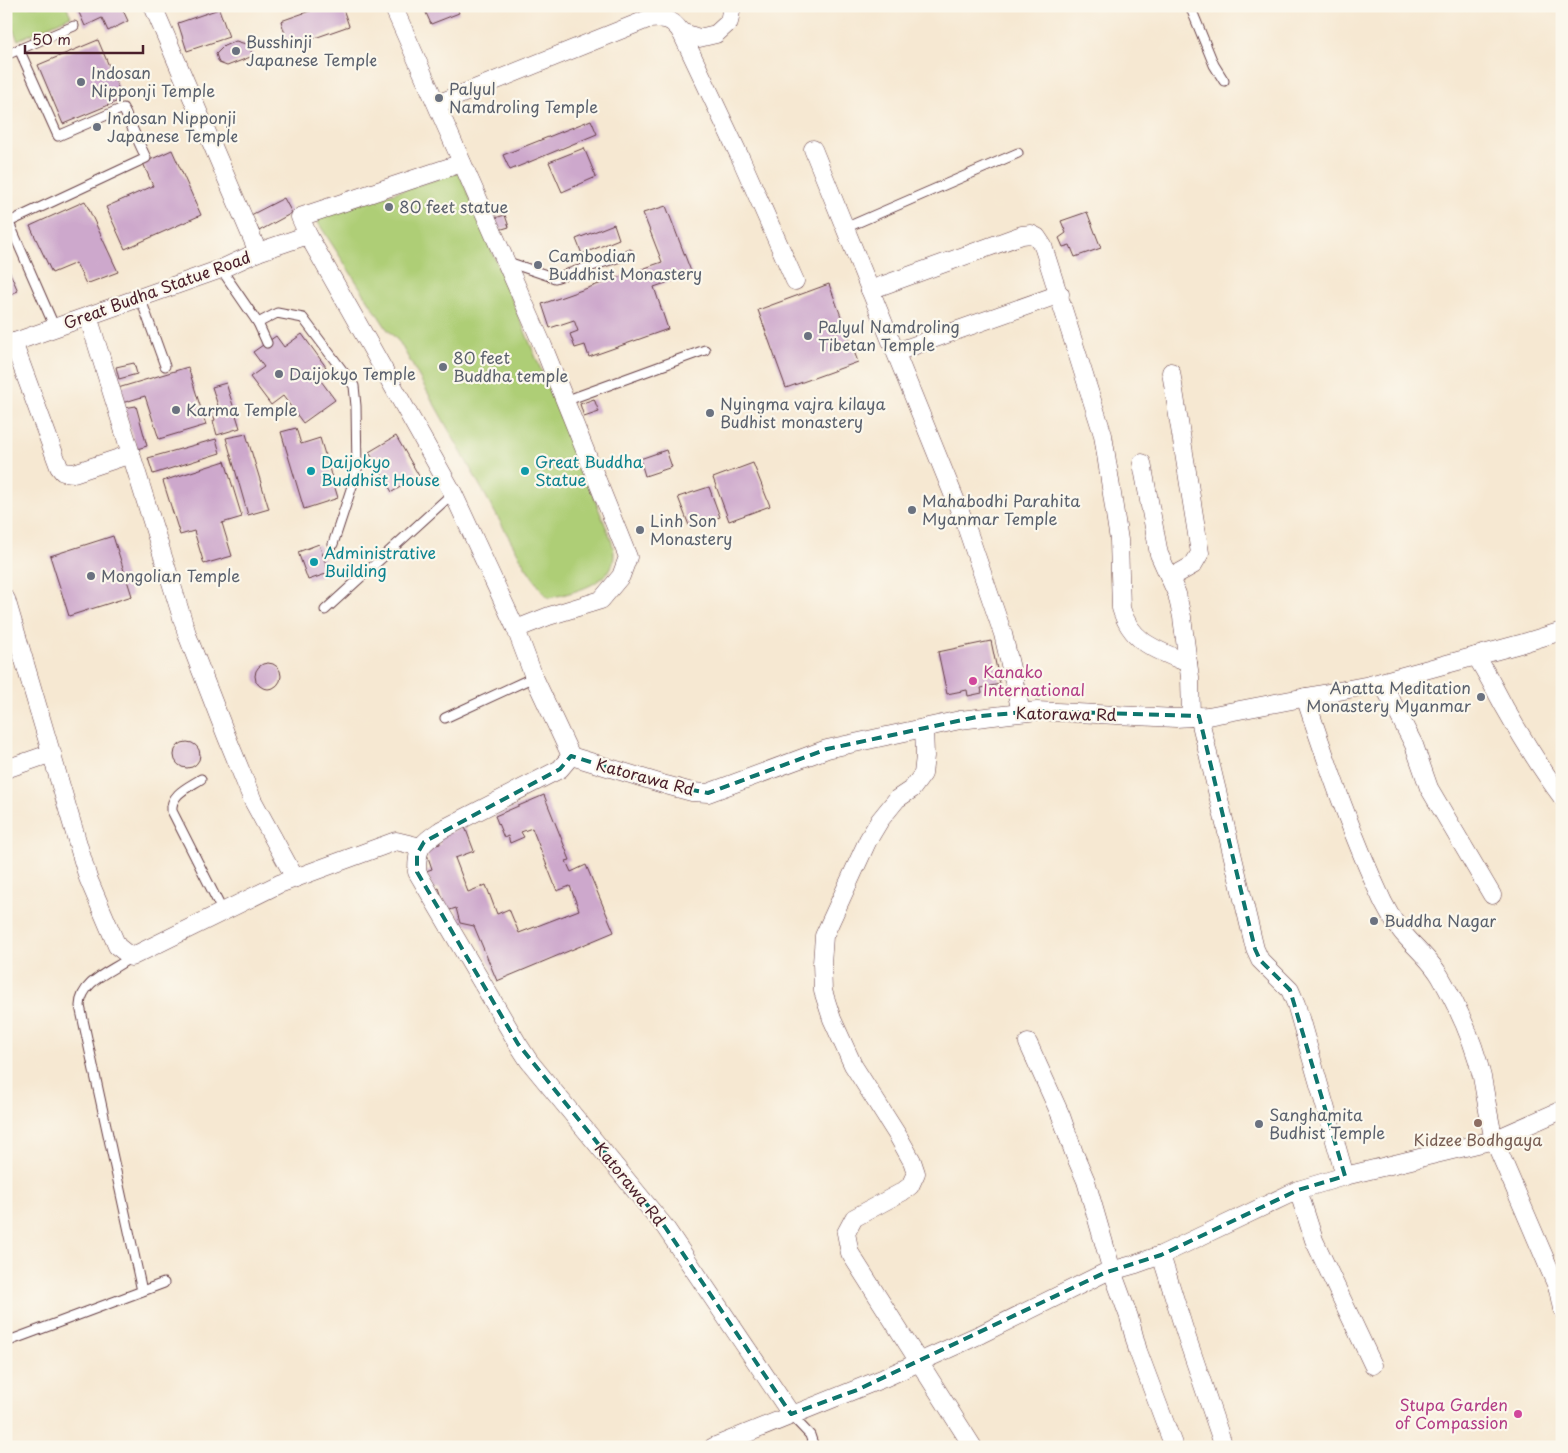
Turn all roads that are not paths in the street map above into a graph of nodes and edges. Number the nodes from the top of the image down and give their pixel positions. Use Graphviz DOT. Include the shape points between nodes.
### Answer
graph roads {
  1 [pos="153,6"];
  2 [pos="393,6"];
  3 [pos="732,6"];
  4 [pos="1190,6"];
  5 [pos="662,12"];
  6 [pos="74,26"];
  7 [pos="681,32"];
  8 [pos="19,49"];
  9 [pos="6,55"];
  10 [pos="1224,81"];
  11 [pos="437,104"];
  12 [pos="813,149"];
  13 [pos="1018,153"];
  14 [pos="462,163"];
  15 [pos="8,219"];
  16 [pos="845,228"];
  17 [pos="308,235"];
  18 [pos="258,252"];
  19 [pos="629,254"];
  20 [pos="507,262"];
  21 [pos="221,269"];
  22 [pos="795,281"];
  23 [pos="870,290"];
  24 [pos="1060,294"];
  25 [pos="140,298"];
  26 [pos="88,316"];
  27 [pos="258,323"];
  28 [pos="55,328"];
  29 [pos="10,343"];
  30 [pos="267,343"];
  31 [pos="705,350"];
  32 [pos="896,352"];
  33 [pos="165,366"];
  34 [pos="1172,372"];
  35 [pos="565,401"];
  36 [pos="132,454"];
  37 [pos="1142,463"];
  38 [pos="453,493"];
  39 [pos="333,544"];
  40 [pos="1170,578"];
  41 [pos="6,598"];
  42 [pos="325,610"];
  43 [pos="516,629"];
  44 [pos="1562,631"];
  45 [pos="1476,656"];
  46 [pos="1188,663"];
  47 [pos="534,677"];
  48 [pos="1382,682"];
  49 [pos="1305,697"];
  50 [pos="1021,712"];
  51 [pos="1195,717"];
  52 [pos="445,718"];
  53 [pos="924,728"];
  54 [pos="52,753"];
  55 [pos="571,756"];
  56 [pos="6,768"];
  57 [pos="201,779"];
  58 [pos="1562,797"];
  59 [pos="421,847"];
  60 [pos="295,878"];
  61 [pos="1492,895"];
  62 [pos="223,912"];
  63 [pos="131,957"];
  64 [pos="1028,1043"];
  65 [pos="1562,1110"];
  66 [pos="1494,1140"];
  67 [pos="1345,1176"];
  68 [pos="1298,1190"];
  69 [pos="1161,1255"];
  70 [pos="1112,1271"];
  71 [pos="164,1283"];
  72 [pos="142,1291"];
  73 [pos="1562,1310"];
  74 [pos="6,1342"];
  75 [pos="920,1363"];
  76 [pos="1373,1365"];
  77 [pos="791,1414"];
  78 [pos="713,1447"];
  79 [pos="814,1447"];
  80 [pos="973,1447"];
  81 [pos="1174,1447"];
  82 [pos="1224,1447"];
  1 -- 18 [label="street"];
  2 -- 11 [label="street"];
  3 -- 7 [label="street" via="729,22 716,34 698,38"];
  4 -- 10 [label="lane" via="1214,65"];
  5 -- 7 [label="street"];
  5 -- 11 [label="street"];
  6 -- 8 [label="lane"];
  7 -- 22 [label="street"];
  8 -- 9 [label="lane"];
  8 -- 15 [label="lane" via="58,136 123,108 146,158"];
  11 -- 14 [label="street"];
  12 -- 16 [label="street"];
  13 -- 16 [label="lane"];
  14 -- 17 [label="street" via="300,217"];
  14 -- 20 [label="street"];
  15 -- 28 [label="lane"];
  16 -- 23 [label="street"];
  17 -- 18 [label="street, Great Budha Statue Road"];
  17 -- 38 [label="street"];
  18 -- 21 [label="street, Great Budha Statue Road"];
  19 -- 20 [label="lane" via="555,278"];
  20 -- 35 [label="street"];
  21 -- 25 [label="street, Great Budha Statue Road"];
  21 -- 27 [label="lane"];
  23 -- 24 [label="street" via="1031,234 1043,246"];
  23 -- 32 [label="street"];
  24 -- 32 [label="street"];
  24 -- 46 [label="street" via="1103,435 1119,540 1124,618 1133,634 1149,646"];
  25 -- 26 [label="street, Great Budha Statue Road"];
  25 -- 33 [label="lane"];
  26 -- 28 [label="street, Great Budha Statue Road"];
  26 -- 36 [label="street"];
  27 -- 30 [label="lane"];
  27 -- 39 [label="lane" via="277,313 303,318 354,386 357,472"];
  28 -- 29 [label="street, Great Budha Statue Road"];
  29 -- 36 [label="street" via="63,472 74,473"];
  31 -- 35 [label="lane"];
  32 -- 50 [label="street" via="972,544 1003,634"];
  34 -- 40 [label="street" via="1200,553 1193,565"];
  35 -- 43 [label="street" via="628,557 621,576 601,600"];
  36 -- 60 [label="street" via="188,637 254,801"];
  37 -- 40 [label="street" via="1159,554"];
  38 -- 42 [label="lane"];
  38 -- 43 [label="street"];
  40 -- 46 [label="street" via="1182,617"];
  41 -- 54 [label="street"];
  43 -- 47 [label="street"];
  44 -- 45 [label="street, Katorawa Rd"];
  45 -- 48 [label="street, Katorawa Rd"];
  45 -- 58 [label="street"];
  46 -- 51 [label="street"];
  47 -- 52 [label="lane"];
  47 -- 55 [label="street"];
  48 -- 49 [label="street, Katorawa Rd"];
  48 -- 61 [label="street" via="1411,738 1429,788"];
  49 -- 51 [label="street, Katorawa Rd"];
  49 -- 66 [label="street" via="1354,835 1383,902 1401,931 1441,977 1468,1032 1482,1077"];
  50 -- 51 [label="street, Katorawa Rd"];
  50 -- 53 [label="street, Katorawa Rd" via="981,716"];
  51 -- 67 [label="street" via="1255,950 1260,960 1290,990 1296,1004"];
  53 -- 55 [label="street, Katorawa Rd" via="806,755 708,793 666,785"];
  53 -- 75 [label="street" via="923,774 912,789 897,799 868,840 824,936 822,963 823,990 832,1019 853,1065 898,1136 916,1173 910,1186 902,1192 854,1218 846,1233 850,1253"];
  54 -- 56 [label="street"];
  54 -- 63 [label="street" via="88,878 117,946"];
  55 -- 59 [label="street" via="560,769 441,830"];
  57 -- 62 [label="lane" via="174,797 171,805"];
  59 -- 60 [label="street" via="396,841"];
  59 -- 77 [label="street, Katorawa Rd" via="417,854 417,872 529,1061 665,1227"];
  60 -- 62 [label="street"];
  62 -- 63 [label="street"];
  63 -- 72 [label="lane" via="85,989 80,1006"];
  64 -- 70 [label="street" via="1086,1181"];
  65 -- 66 [label="street"];
  66 -- 67 [label="street"];
  66 -- 73 [label="street" via="1558,1289"];
  67 -- 68 [label="street"];
  68 -- 69 [label="street"];
  68 -- 76 [label="street" via="1314,1240"];
  69 -- 70 [label="street"];
  69 -- 82 [label="street"];
  70 -- 75 [label="street"];
  70 -- 81 [label="street" via="1142,1366"];
  71 -- 72 [label="lane"];
  72 -- 74 [label="lane"];
  75 -- 77 [label="street"];
  75 -- 80 [label="street"];
  77 -- 78 [label="street"];
  77 -- 79 [label="lane" via="810,1435"];
}
